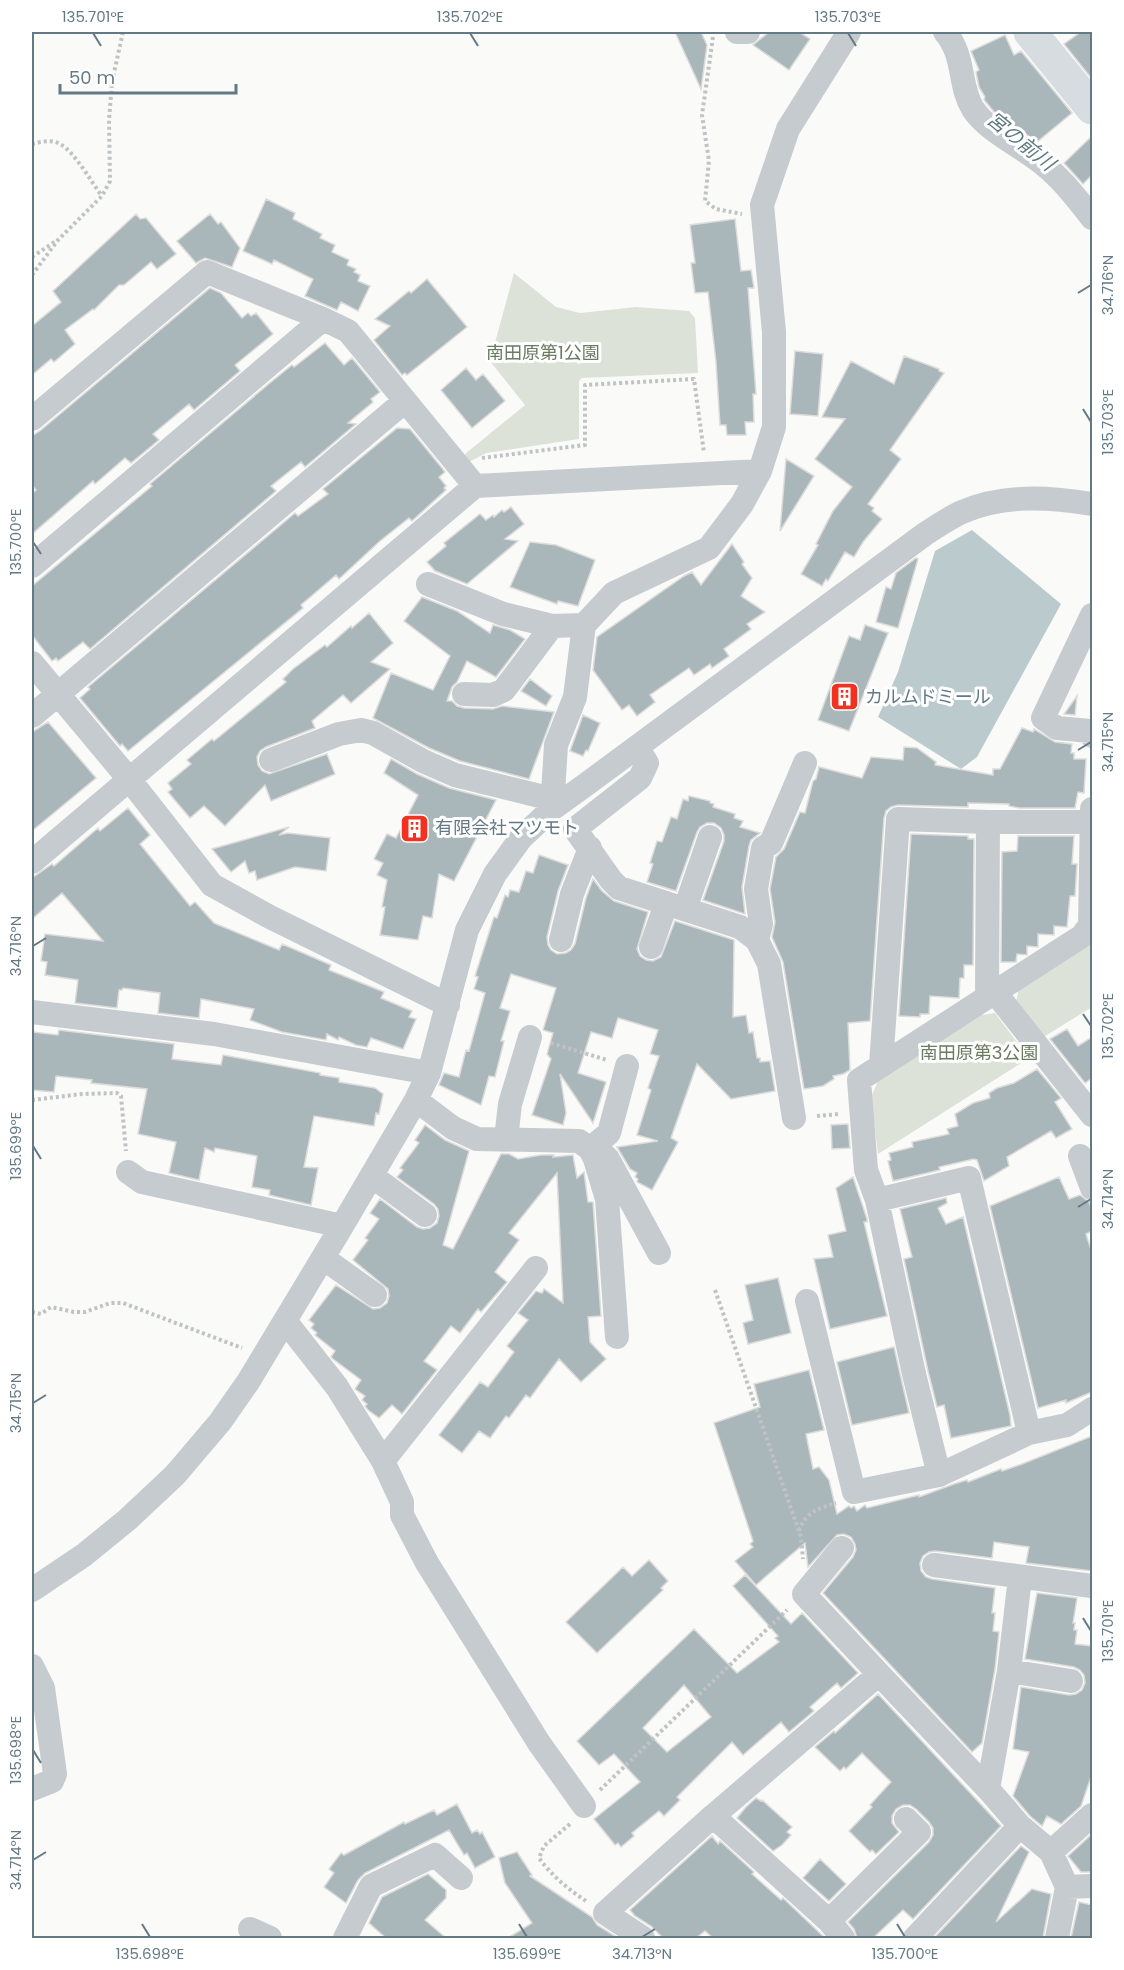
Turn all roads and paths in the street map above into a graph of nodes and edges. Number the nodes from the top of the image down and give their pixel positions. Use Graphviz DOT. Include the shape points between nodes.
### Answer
graph roads {
  1 [pos="123,32"];
  2 [pos="714,32"];
  3 [pos="737,32"];
  4 [pos="748,32"];
  5 [pos="849,32"];
  6 [pos="945,32"];
  7 [pos="1042,35"];
  8 [pos="1092,108"];
  9 [pos="32,144"];
  10 [pos="102,196"];
  11 [pos="763,218"];
  12 [pos="1092,218"];
  13 [pos="58,240"];
  14 [pos="32,257"];
  15 [pos="32,275"];
  16 [pos="323,319"];
  17 [pos="405,401"];
  18 [pos="32,419"];
  19 [pos="482,458"];
  20 [pos="705,460"];
  21 [pos="760,471"];
  22 [pos="475,486"];
  23 [pos="1092,504"];
  24 [pos="32,566"];
  25 [pos="428,584"];
  26 [pos="1092,615"];
  27 [pos="584,625"];
  28 [pos="552,626"];
  29 [pos="32,663"];
  30 [pos="58,693"];
  31 [pos="464,694"];
  32 [pos="32,716"];
  33 [pos="1092,736"];
  34 [pos="637,747"];
  35 [pos="271,760"];
  36 [pos="805,763"];
  37 [pos="129,779"];
  38 [pos="552,804"];
  39 [pos="1092,815"];
  40 [pos="987,822"];
  41 [pos="710,837"];
  42 [pos="590,848"];
  43 [pos="1092,855"];
  44 [pos="32,862"];
  45 [pos="676,906"];
  46 [pos="561,940"];
  47 [pos="757,940"];
  48 [pos="651,947"];
  49 [pos="990,994"];
  50 [pos="448,1005"];
  51 [pos="32,1012"];
  52 [pos="530,1037"];
  53 [pos="881,1065"];
  54 [pos="627,1066"];
  55 [pos="429,1073"];
  56 [pos="32,1100"];
  57 [pos="416,1100"];
  58 [pos="843,1113"];
  59 [pos="1092,1115"];
  60 [pos="794,1118"];
  61 [pos="506,1139"];
  62 [pos="592,1147"];
  63 [pos="1080,1156"];
  64 [pos="128,1172"];
  65 [pos="372,1176"];
  66 [pos="1092,1188"];
  67 [pos="877,1200"];
  68 [pos="425,1215"];
  69 [pos="342,1226"];
  70 [pos="659,1253"];
  71 [pos="323,1258"];
  72 [pos="536,1268"];
  73 [pos="715,1290"];
  74 [pos="375,1295"];
  75 [pos="807,1301"];
  76 [pos="32,1312"];
  77 [pos="286,1322"];
  78 [pos="617,1337"];
  79 [pos="265,1355"];
  80 [pos="1092,1409"];
  81 [pos="1029,1433"];
  82 [pos="383,1461"];
  83 [pos="939,1475"];
  84 [pos="842,1548"];
  85 [pos="934,1565"];
  86 [pos="1020,1578"];
  87 [pos="34,1583"];
  88 [pos="1092,1586"];
  89 [pos="804,1594"];
  90 [pos="32,1666"];
  91 [pos="1009,1671"];
  92 [pos="879,1674"];
  93 [pos="1071,1682"];
  94 [pos="32,1789"];
  95 [pos="988,1789"];
  96 [pos="585,1806"];
  97 [pos="1092,1815"];
  98 [pos="713,1816"];
  99 [pos="906,1819"];
  100 [pos="1020,1826"];
  101 [pos="1051,1852"];
  102 [pos="460,1878"];
  103 [pos="1092,1886"];
  104 [pos="1067,1887"];
  105 [pos="605,1912"];
  106 [pos="836,1930"];
  107 [pos="345,1938"];
  108 [pos="643,1938"];
  109 [pos="915,1938"];
  110 [pos="1057,1938"];
  1 -- 10 [label="path" via="112,82 110,181"];
  2 -- 11 [label="path" via="702,115 709,161 705,201 716,209"];
  3 -- 4 [label="street"];
  5 -- 11 [label="street" via="788,129 762,205"];
  6 -- 12 [label="street" via="959,54 973,109 1052,172"];
  7 -- 8 [label="highway"];
  9 -- 10 [label="path" via="59,143"];
  10 -- 13 [label="path"];
  11 -- 21 [label="street" via="774,332 774,427"];
  13 -- 14 [label="path"];
  13 -- 15 [label="path"];
  16 -- 17 [label="street" via="348,332"];
  16 -- 18 [label="street" via="207,272"];
  16 -- 24 [label="street"];
  17 -- 22 [label="street"];
  17 -- 30 [label="street"];
  19 -- 20 [label="path" via="585,445 585,385 694,379"];
  21 -- 22 [label="street"];
  21 -- 27 [label="street" via="742,504 709,548 614,593"];
  22 -- 37 [label="street"];
  23 -- 34 [label="street" via="1026,498 991,502 961,513 925,534"];
  25 -- 28 [label="street" via="503,614"];
  26 -- 33 [label="street" via="1043,718 1057,728 1090,731"];
  27 -- 28 [label="street"];
  27 -- 38 [label="street" via="575,697 556,745"];
  28 -- 31 [label="street" via="504,690 493,696"];
  29 -- 30 [label="street"];
  30 -- 32 [label="street"];
  30 -- 37 [label="street"];
  34 -- 38 [label="street"];
  34 -- 42 [label="street" via="647,764 640,778 575,829"];
  35 -- 38 [label="street" via="339,734 361,730 455,776"];
  36 -- 47 [label="street" via="771,843 763,848 756,889 761,924"];
  37 -- 44 [label="street"];
  37 -- 50 [label="street" via="212,885"];
  38 -- 50 [label="street" via="495,874 467,930"];
  39 -- 40 [label="street"];
  39 -- 43 [label="street"];
  40 -- 49 [label="street"];
  40 -- 53 [label="street" via="898,819"];
  41 -- 45 [label="street"];
  42 -- 45 [label="street" via="619,888"];
  42 -- 46 [label="street" via="572,894"];
  43 -- 49 [label="street" via="1090,925 1082,936"];
  45 -- 47 [label="street" via="740,927"];
  45 -- 48 [label="street"];
  47 -- 60 [label="street" via="769,964"];
  49 -- 53 [label="street"];
  49 -- 59 [label="street"];
  50 -- 55 [label="street"];
  51 -- 55 [label="street" via="214,1034"];
  52 -- 54 [label="path"];
  52 -- 61 [label="street" via="510,1104"];
  53 -- 67 [label="street" via="859,1080 866,1170"];
  54 -- 62 [label="street" via="609,1133"];
  55 -- 57 [label="street"];
  56 -- 64 [label="path" via="117,1093 121,1096"];
  57 -- 61 [label="street" via="453,1128 477,1139"];
  57 -- 65 [label="street"];
  58 -- 60 [label="path"];
  61 -- 62 [label="street" via="579,1141"];
  62 -- 70 [label="street" via="608,1159"];
  62 -- 78 [label="street" via="607,1199"];
  63 -- 66 [label="street"];
  64 -- 69 [label="street" via="142,1182"];
  65 -- 68 [label="street"];
  65 -- 69 [label="street"];
  67 -- 81 [label="street" via="969,1178"];
  67 -- 83 [label="street"];
  69 -- 71 [label="street"];
  71 -- 74 [label="street"];
  71 -- 77 [label="street"];
  72 -- 82 [label="street"];
  73 -- 89 [label="path" via="801,1538"];
  75 -- 83 [label="street" via="854,1492"];
  76 -- 79 [label="path" via="41,1314 51,1307 85,1312 123,1303"];
  77 -- 79 [label="street"];
  77 -- 82 [label="street" via="337,1387"];
  79 -- 87 [label="street" via="220,1422 175,1475 84,1555"];
  80 -- 81 [label="street" via="1067,1425"];
  81 -- 83 [label="street"];
  82 -- 96 [label="street" via="402,1502 402,1515 427,1563 539,1743"];
  84 -- 89 [label="street"];
  85 -- 86 [label="street"];
  86 -- 88 [label="street"];
  86 -- 91 [label="street"];
  89 -- 92 [label="street"];
  89 -- 96 [label="path"];
  90 -- 94 [label="street" via="43,1688 55,1774 51,1781"];
  91 -- 93 [label="street"];
  91 -- 95 [label="street"];
  92 -- 95 [label="street"];
  92 -- 98 [label="street"];
  95 -- 100 [label="street"];
  96 -- 105 [label="path" via="581,1816 544,1846 539,1858 574,1893"];
  97 -- 101 [label="street"];
  98 -- 105 [label="street"];
  98 -- 106 [label="street"];
  99 -- 106 [label="street" via="919,1832"];
  100 -- 101 [label="street"];
  100 -- 109 [label="street"];
  101 -- 104 [label="street"];
  102 -- 107 [label="street" via="435,1855 371,1886"];
  103 -- 104 [label="street"];
  104 -- 110 [label="street"];
  105 -- 108 [label="street"];
}
